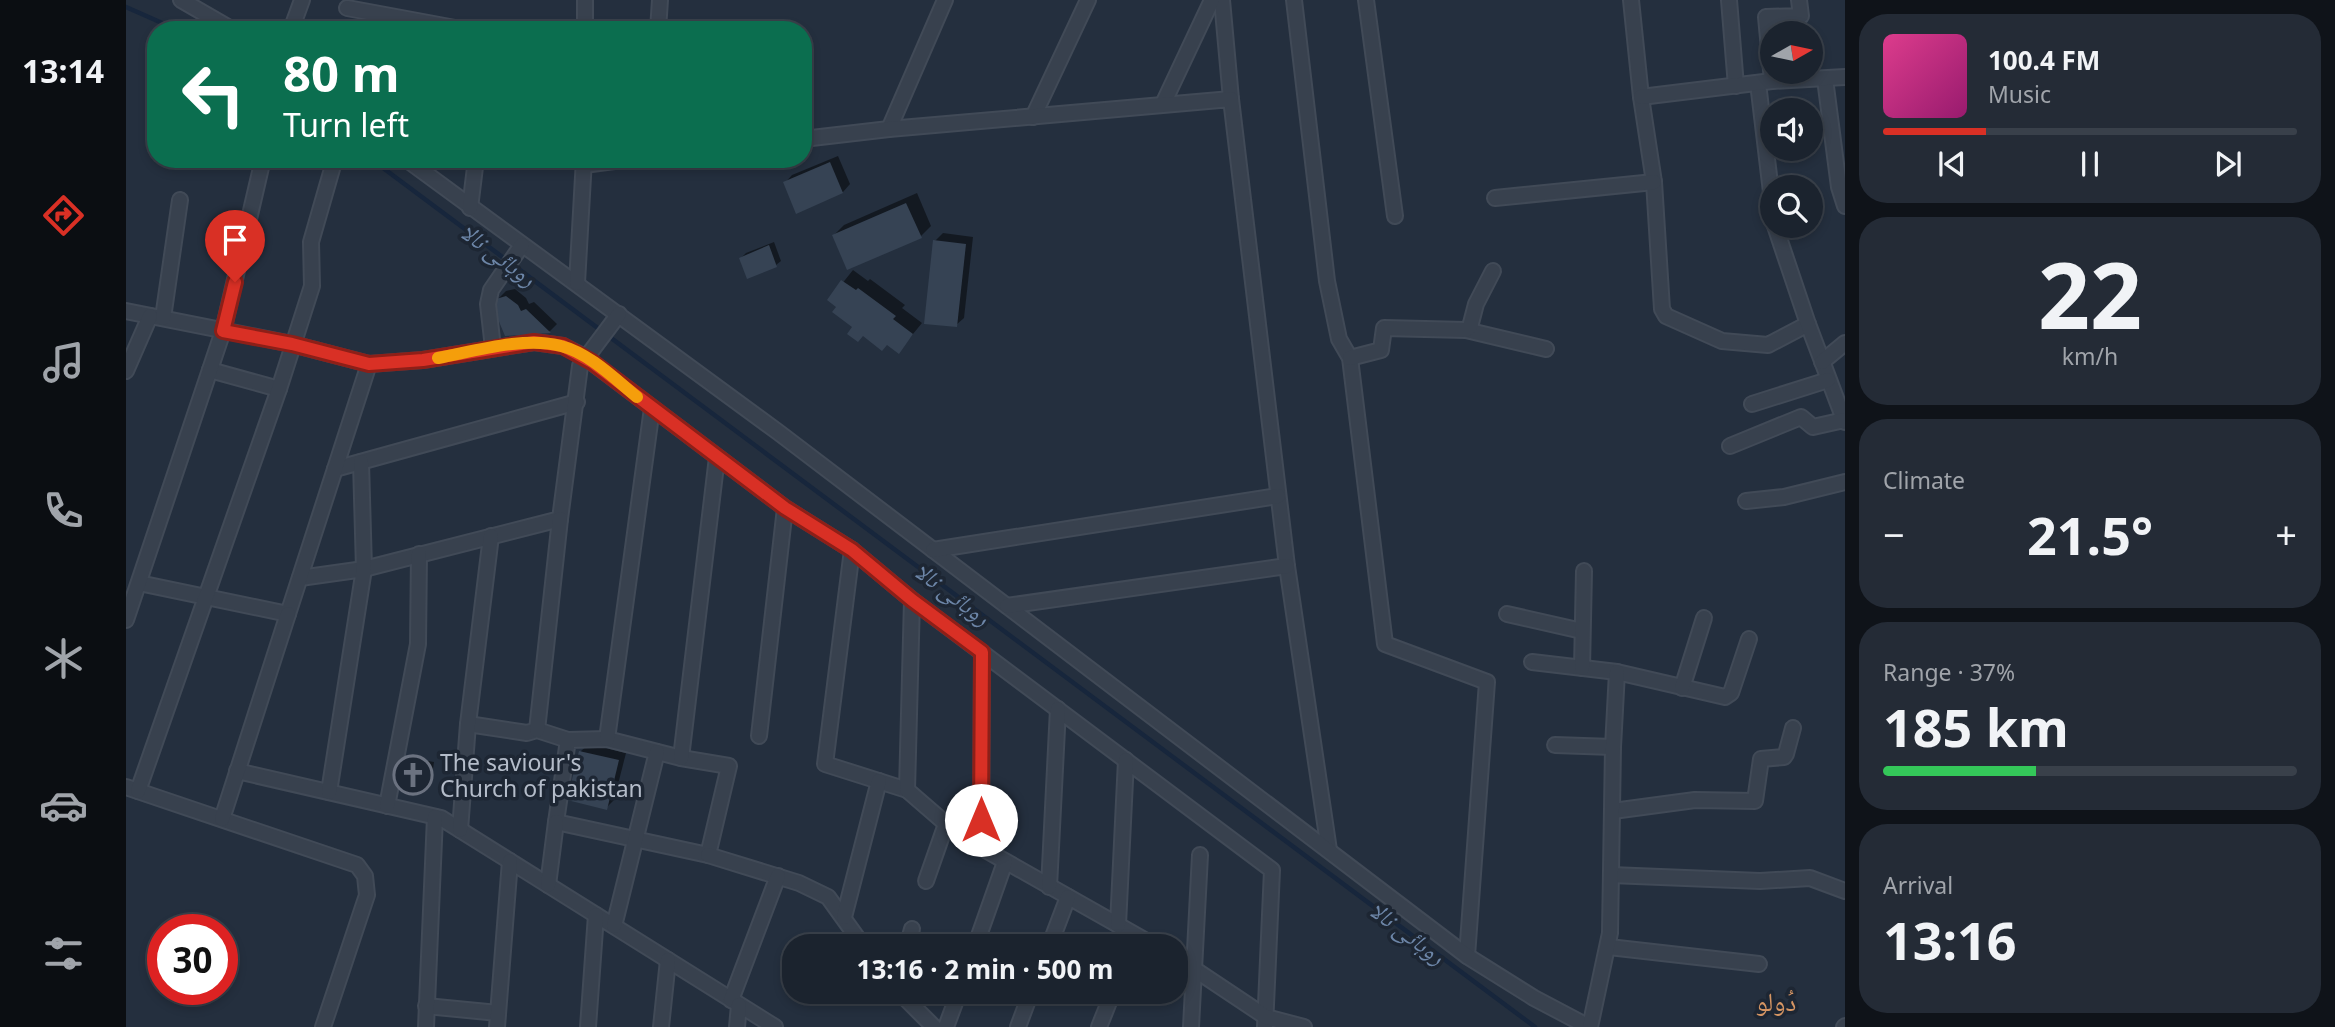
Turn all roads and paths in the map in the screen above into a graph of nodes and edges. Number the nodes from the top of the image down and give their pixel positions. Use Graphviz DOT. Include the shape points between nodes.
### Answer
graph roads {
  1 [pos="181,0"];
  2 [pos="302,0"];
  3 [pos="585,0"];
  4 [pos="660,0"];
  5 [pos="945,0"];
  6 [pos="1088,0"];
  7 [pos="1212,0"];
  8 [pos="1222,0"];
  9 [pos="1294,0"];
  10 [pos="1366,0"];
  11 [pos="1631,0"];
  12 [pos="1729,0"];
  13 [pos="1798,0"];
  14 [pos="347,8"];
  15 [pos="217,21"];
  16 [pos="294,21"];
  17 [pos="417,21"];
  18 [pos="585,21"];
  19 [pos="659,21"];
  20 [pos="1766,21"];
  21 [pos="1845,77"];
  22 [pos="1825,79"];
  23 [pos="1760,83"];
  24 [pos="1765,84"];
  25 [pos="1736,86"];
  26 [pos="1641,97"];
  27 [pos="1231,99"];
  28 [pos="1164,104"];
  29 [pos="1033,117"];
  30 [pos="889,129"];
  31 [pos="812,138"];
  32 [pos="261,168"];
  33 [pos="418,168"];
  34 [pos="475,168"];
  35 [pos="584,168"];
  36 [pos="332,169"];
  37 [pos="1771,175"];
  38 [pos="1654,182"];
  39 [pos="1495,198"];
  40 [pos="180,200"];
  41 [pos="1845,206"];
  42 [pos="470,208"];
  43 [pos="1395,216"];
  44 [pos="1779,238"];
  45 [pos="520,249"];
  46 [pos="1493,271"];
  47 [pos="577,283"];
  48 [pos="126,311"];
  49 [pos="617,316"];
  50 [pos="157,317"];
  51 [pos="1808,324"];
  52 [pos="1466,330"];
  53 [pos="223,331"];
  54 [pos="292,344"];
  55 [pos="1845,344"];
  56 [pos="493,348"];
  57 [pos="1546,349"];
  58 [pos="586,355"];
  59 [pos="1350,358"];
  60 [pos="1822,362"];
  61 [pos="369,364"];
  62 [pos="210,370"];
  63 [pos="126,372"];
  64 [pos="1828,380"];
  65 [pos="279,389"];
  66 [pos="577,402"];
  67 [pos="1752,404"];
  68 [pos="652,408"];
  69 [pos="1845,421"];
  70 [pos="1730,446"];
  71 [pos="717,457"];
  72 [pos="361,462"];
  73 [pos="335,469"];
  74 [pos="1845,482"];
  75 [pos="1278,496"];
  76 [pos="1746,501"];
  77 [pos="785,508"];
  78 [pos="560,519"];
  79 [pos="491,536"];
  80 [pos="852,550"];
  81 [pos="933,550"];
  82 [pos="419,554"];
  83 [pos="1287,566"];
  84 [pos="364,569"];
  85 [pos="1584,571"];
  86 [pos="300,578"];
  87 [pos="139,583"];
  88 [pos="208,597"];
  89 [pos="912,600"];
  90 [pos="1007,606"];
  91 [pos="288,614"];
  92 [pos="1507,614"];
  93 [pos="1704,618"];
  94 [pos="126,620"];
  95 [pos="1582,631"];
  96 [pos="1749,639"];
  97 [pos="982,652"];
  98 [pos="1532,662"];
  99 [pos="1582,668"];
  100 [pos="1617,672"];
  101 [pos="1682,688"];
  102 [pos="1058,709"];
  103 [pos="468,724"];
  104 [pos="1793,728"];
  105 [pos="537,730"];
  106 [pos="760,736"];
  107 [pos="607,738"];
  108 [pos="568,740"];
  109 [pos="1555,745"];
  110 [pos="1614,747"];
  111 [pos="657,752"];
  112 [pos="681,758"];
  113 [pos="1126,760"];
  114 [pos="237,771"];
  115 [pos="879,781"];
  116 [pos="132,789"];
  117 [pos="907,790"];
  118 [pos="329,792"];
  119 [pos="387,806"];
  120 [pos="1613,811"];
  121 [pos="435,817"];
  122 [pos="222,819"];
  123 [pos="556,822"];
  124 [pos="946,824"];
  125 [pos="460,830"];
  126 [pos="636,839"];
  127 [pos="981,848"];
  128 [pos="1329,850"];
  129 [pos="708,855"];
  130 [pos="1200,855"];
  131 [pos="510,861"];
  132 [pos="1006,862"];
  133 [pos="1611,875"];
  134 [pos="778,876"];
  135 [pos="926,881"];
  136 [pos="548,885"];
  137 [pos="1049,887"];
  138 [pos="1845,891"];
  139 [pos="1068,897"];
  140 [pos="596,915"];
  141 [pos="844,917"];
  142 [pos="1118,925"];
  143 [pos="614,926"];
  144 [pos="912,929"];
  145 [pos="855,934"];
  146 [pos="911,934"];
  147 [pos="980,934"];
  148 [pos="1054,934"];
  149 [pos="1126,934"];
  150 [pos="1609,947"];
  151 [pos="1467,956"];
  152 [pos="668,960"];
  153 [pos="1188,964"];
  154 [pos="1759,964"];
  155 [pos="1195,968"];
  156 [pos="735,1002"];
  157 [pos="910,1004"];
  158 [pos="955,1004"];
  159 [pos="1027,1004"];
  160 [pos="1108,1004"];
  161 [pos="426,1006"];
  162 [pos="498,1020"];
  163 [pos="1265,1022"];
  164 [pos="929,1026"];
  165 [pos="323,1027"];
  166 [pos="426,1027"];
  167 [pos="588,1027"];
  168 [pos="662,1027"];
  169 [pos="737,1027"];
  170 [pos="775,1027"];
  171 [pos="946,1027"];
  172 [pos="1018,1027"];
  173 [pos="1099,1027"];
  174 [pos="1191,1027"];
  175 [pos="1304,1027"];
  176 [pos="1590,1027"];
  1 -- 15 [label="street"];
  2 -- 16 [label="street"];
  3 -- 18 [label="street"];
  4 -- 19 [label="street"];
  5 -- 30 [label="street"];
  6 -- 29 [label="street"];
  7 -- 28 [label="street"];
  8 -- 27 [label="street"];
  9 -- 59 [label="street" via="1327,281 1339,339"];
  10 -- 43 [label="street"];
  11 -- 26 [label="street"];
  12 -- 25 [label="street"];
  13 -- 20 [label="street" via="1801,16 1766,17"];
  14 -- 17 [label="street"];
  21 -- 22 [label="street"];
  22 -- 41 [label="street"];
  23 -- 25 [label="street"];
  24 -- 37 [label="street"];
  25 -- 26 [label="street"];
  26 -- 38 [label="street"];
  27 -- 28 [label="street"];
  27 -- 75 [label="street"];
  28 -- 29 [label="street"];
  29 -- 30 [label="street"];
  30 -- 31 [label="street"];
  32 -- 53 [label="street"];
  33 -- 42 [label="street"];
  34 -- 42 [label="street"];
  35 -- 47 [label="street"];
  36 -- 54 [label="street" via="311,242 312,286"];
  38 -- 39 [label="street"];
  38 -- 51 [label="street" via="1665,316 1722,341 1768,345"];
  40 -- 50 [label="street"];
  42 -- 45 [label="street"];
  44 -- 51 [label="street"];
  45 -- 47 [label="street"];
  45 -- 56 [label="street" via="491,290"];
  46 -- 52 [label="street"];
  47 -- 49 [label="street"];
  48 -- 50 [label="street"];
  49 -- 58 [label="street"];
  49 -- 81 [label="street"];
  50 -- 53 [label="street"];
  50 -- 63 [label="street"];
  51 -- 60 [label="street"];
  52 -- 57 [label="street"];
  52 -- 59 [label="street" via="1384,328 1381,350"];
  53 -- 54 [label="street"];
  53 -- 62 [label="street"];
  54 -- 61 [label="street"];
  54 -- 65 [label="street"];
  55 -- 60 [label="street"];
  56 -- 58 [label="street" via="534,342"];
  56 -- 61 [label="street"];
  58 -- 66 [label="street" via="580,366"];
  58 -- 68 [label="street"];
  59 -- 151 [label="street" via="1385,644 1488,682"];
  60 -- 64 [label="street"];
  61 -- 73 [label="street"];
  62 -- 65 [label="street"];
  62 -- 87 [label="street"];
  64 -- 67 [label="street"];
  64 -- 69 [label="street"];
  65 -- 88 [label="street"];
  66 -- 72 [label="street"];
  66 -- 78 [label="street"];
  68 -- 71 [label="street"];
  68 -- 107 [label="street"];
  69 -- 70 [label="street" via="1813,427 1801,417"];
  71 -- 77 [label="street"];
  71 -- 112 [label="street"];
  72 -- 73 [label="street"];
  72 -- 84 [label="street"];
  73 -- 86 [label="street"];
  74 -- 76 [label="street" via="1784,498"];
  75 -- 81 [label="street"];
  75 -- 83 [label="street"];
  77 -- 80 [label="street"];
  77 -- 106 [label="street"];
  78 -- 79 [label="street"];
  78 -- 105 [label="street"];
  79 -- 82 [label="street"];
  79 -- 103 [label="street"];
  80 -- 89 [label="street"];
  80 -- 115 [label="street" via="825,765"];
  81 -- 90 [label="street"];
  82 -- 84 [label="street"];
  82 -- 119 [label="street" via="418,644"];
  83 -- 90 [label="street"];
  83 -- 128 [label="street"];
  84 -- 86 [label="street"];
  84 -- 118 [label="street"];
  85 -- 95 [label="street"];
  86 -- 91 [label="street"];
  87 -- 88 [label="street"];
  87 -- 94 [label="street"];
  88 -- 91 [label="street"];
  88 -- 116 [label="street"];
  89 -- 97 [label="street"];
  89 -- 117 [label="street"];
  90 -- 128 [label="street"];
  91 -- 114 [label="street"];
  92 -- 95 [label="street"];
  93 -- 101 [label="street"];
  95 -- 99 [label="street"];
  96 -- 101 [label="street" via="1731,693 1720,697"];
  97 -- 102 [label="street"];
  97 -- 127 [label="street"];
  98 -- 99 [label="street"];
  99 -- 100 [label="street"];
  100 -- 101 [label="street"];
  100 -- 110 [label="street"];
  102 -- 113 [label="street"];
  102 -- 137 [label="street"];
  103 -- 105 [label="street" via="527,733"];
  103 -- 125 [label="street"];
  104 -- 120 [label="street" via="1784,757 1761,759 1755,801 1695,800"];
  105 -- 108 [label="street"];
  107 -- 108 [label="street"];
  107 -- 111 [label="street"];
  108 -- 123 [label="street"];
  109 -- 110 [label="street"];
  110 -- 120 [label="street"];
  111 -- 112 [label="street"];
  111 -- 126 [label="street"];
  112 -- 129 [label="street" via="729,766"];
  113 -- 142 [label="street"];
  113 -- 163 [label="street" via="1272,870"];
  114 -- 118 [label="street"];
  114 -- 122 [label="street"];
  115 -- 117 [label="street"];
  115 -- 141 [label="street"];
  116 -- 122 [label="street"];
  117 -- 124 [label="street"];
  118 -- 119 [label="street"];
  119 -- 121 [label="street"];
  120 -- 133 [label="street"];
  121 -- 125 [label="street"];
  121 -- 161 [label="street"];
  122 -- 165 [label="street" via="344,859 357,865 365,876 367,895"];
  123 -- 126 [label="street"];
  123 -- 136 [label="street"];
  124 -- 127 [label="street"];
  124 -- 135 [label="street"];
  125 -- 131 [label="street"];
  126 -- 129 [label="street"];
  126 -- 143 [label="street"];
  127 -- 132 [label="street"];
  128 -- 151 [label="street"];
  129 -- 134 [label="street"];
  130 -- 155 [label="street"];
  131 -- 136 [label="street"];
  131 -- 162 [label="street"];
  132 -- 137 [label="street"];
  132 -- 147 [label="street"];
  133 -- 138 [label="street" via="1760,881 1810,878"];
  133 -- 150 [label="street"];
  134 -- 141 [label="street" via="828,897"];
  134 -- 156 [label="street"];
  136 -- 140 [label="street"];
  137 -- 139 [label="street"];
  139 -- 142 [label="street"];
  139 -- 148 [label="street"];
  140 -- 143 [label="street"];
  140 -- 167 [label="street"];
  141 -- 145 [label="street"];
  142 -- 149 [label="street"];
  143 -- 152 [label="street"];
  144 -- 146 [label="street"];
  150 -- 154 [label="street"];
  150 -- 176 [label="street"];
  151 -- 176 [label="street"];
  152 -- 156 [label="street"];
  152 -- 168 [label="street"];
  153 -- 155 [label="street"];
  155 -- 163 [label="street"];
  155 -- 174 [label="street"];
  156 -- 169 [label="street"];
  156 -- 170 [label="street"];
  157 -- 164 [label="street"];
  158 -- 171 [label="street"];
  159 -- 172 [label="street"];
  160 -- 173 [label="street"];
  161 -- 162 [label="street"];
  161 -- 166 [label="street"];
  163 -- 175 [label="street"];
}
